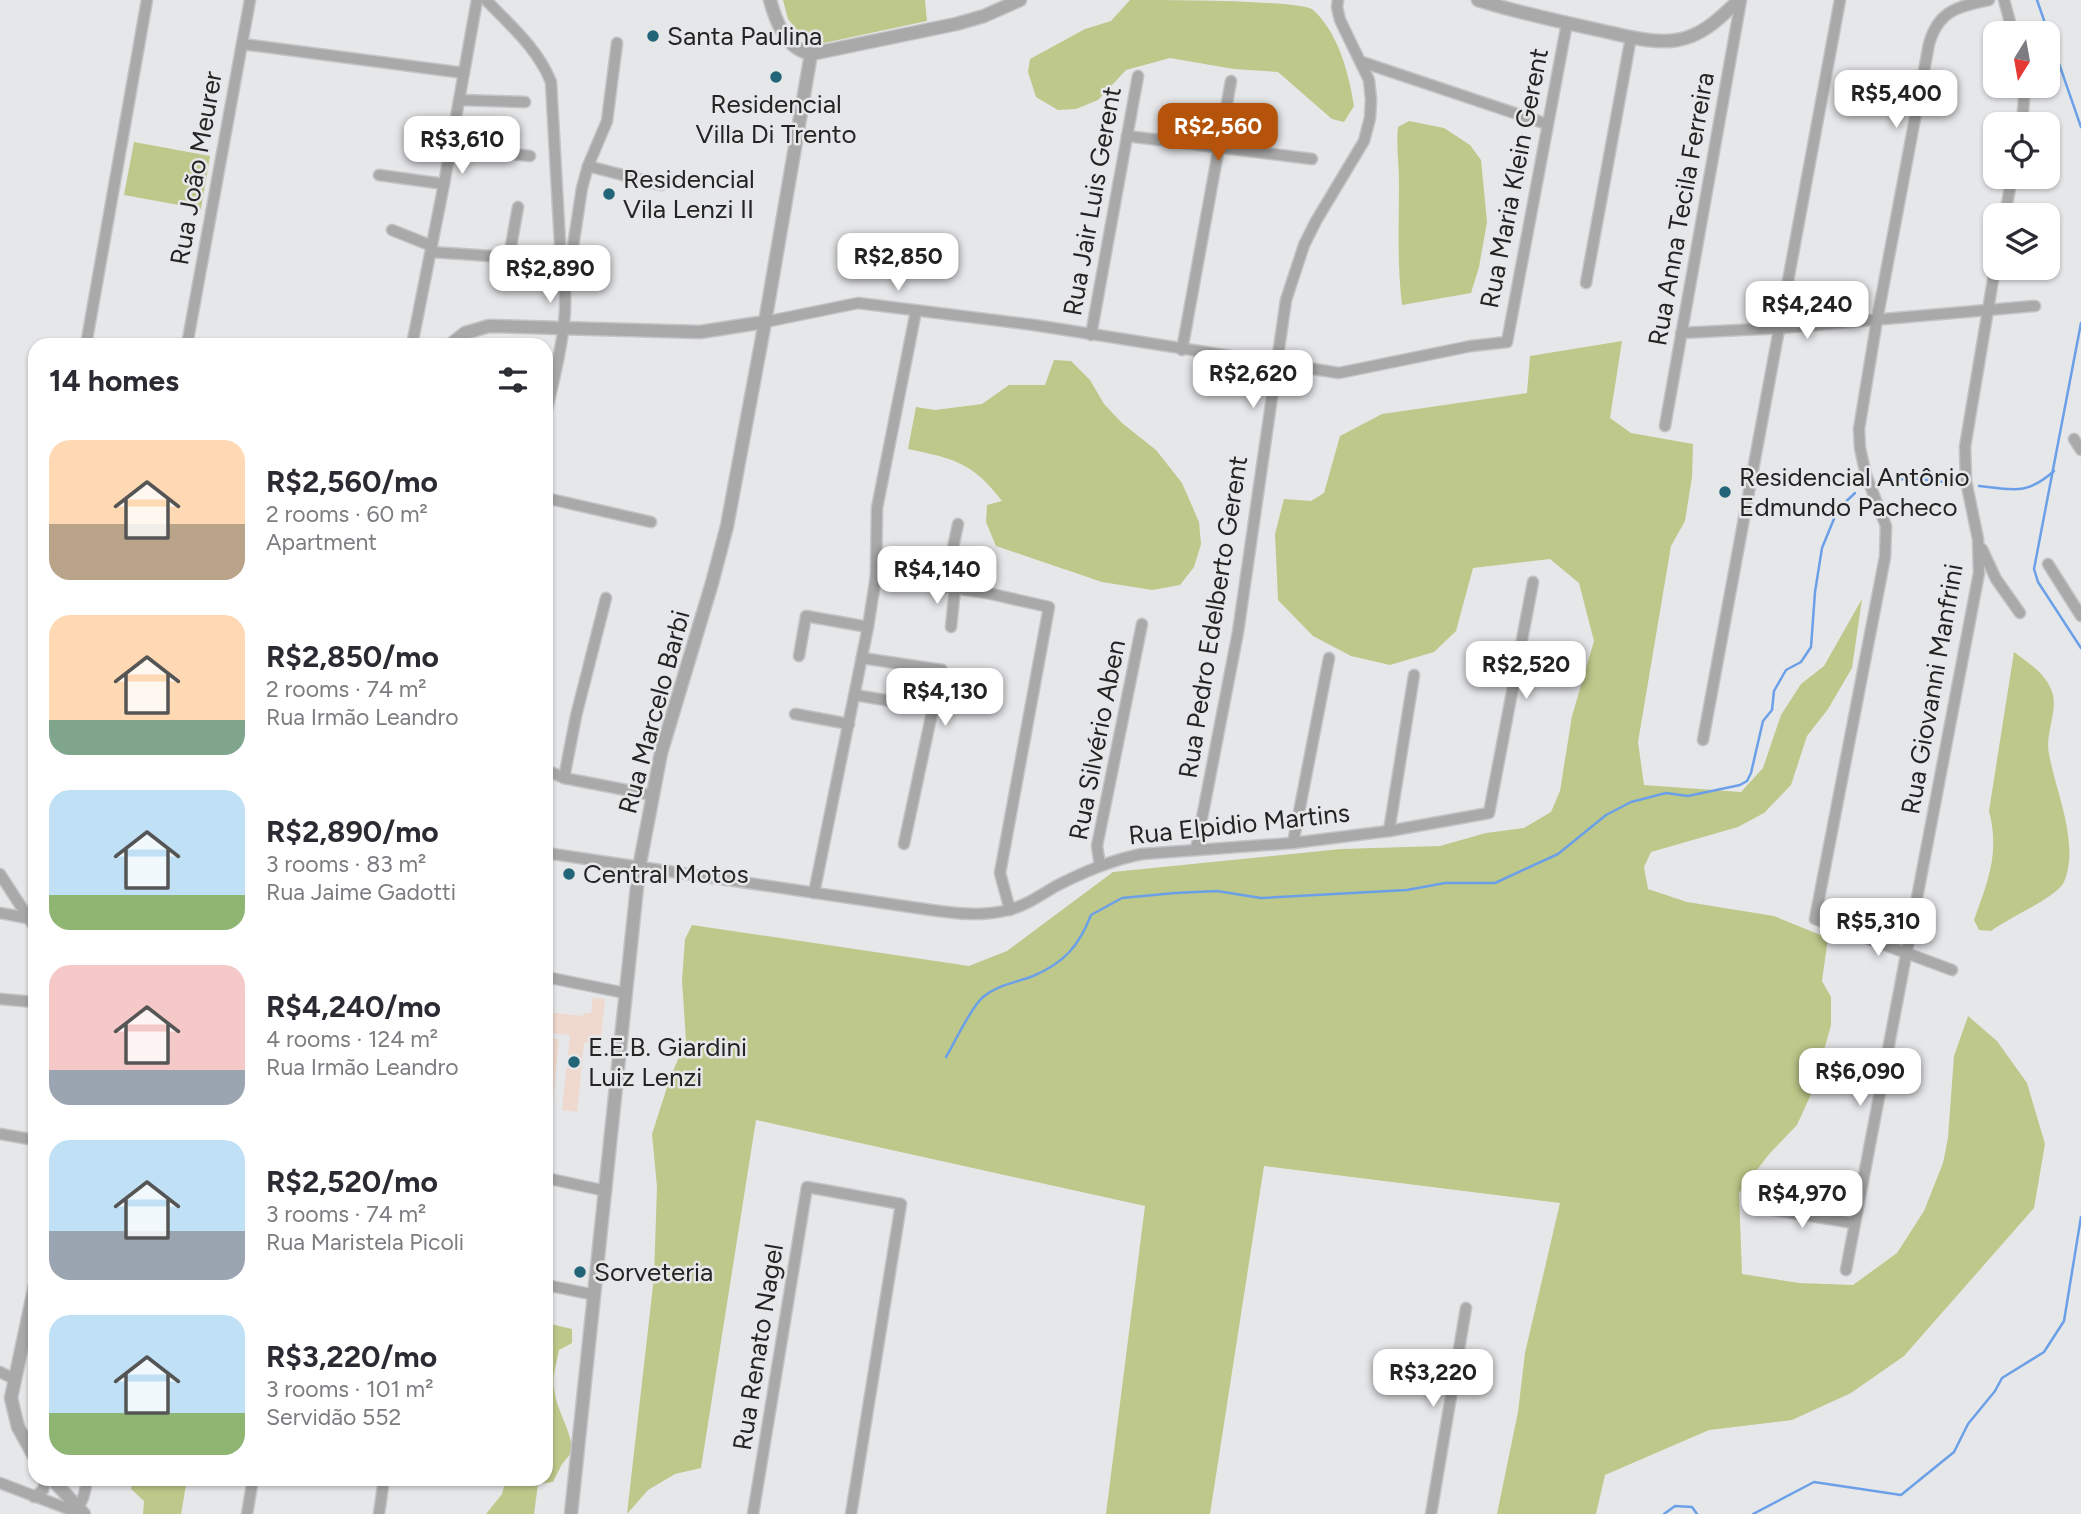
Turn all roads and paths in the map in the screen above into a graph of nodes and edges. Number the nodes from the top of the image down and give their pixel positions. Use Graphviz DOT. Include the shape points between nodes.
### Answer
graph roads {
  1 [pos="147,0"];
  2 [pos="250,0"];
  3 [pos="477,0"];
  4 [pos="486,0"];
  5 [pos="770,0"];
  6 [pos="1020,0"];
  7 [pos="1338,0"];
  8 [pos="1478,0"];
  9 [pos="1740,0"];
  10 [pos="1840,0"];
  11 [pos="1989,0"];
  12 [pos="2004,0"];
  13 [pos="2010,21"];
  14 [pos="1567,23"];
  15 [pos="1631,37"];
  16 [pos="617,43"];
  17 [pos="242,44"];
  18 [pos="811,54"];
  19 [pos="1362,62"];
  20 [pos="464,73"];
  21 [pos="1138,76"];
  22 [pos="1231,81"];
  23 [pos="459,100"];
  24 [pos="525,102"];
  25 [pos="1547,124"];
  26 [pos="1127,136"];
  27 [pos="1219,148"];
  28 [pos="450,152"];
  29 [pos="530,156"];
  30 [pos="1312,159"];
  31 [pos="588,166"];
  32 [pos="379,175"];
  33 [pos="444,184"];
  34 [pos="661,185"];
  35 [pos="518,207"];
  36 [pos="392,230"];
  37 [pos="431,249"];
  38 [pos="509,257"];
  39 [pos="549,260"];
  40 [pos="1993,280"];
  41 [pos="1586,283"];
  42 [pos="567,285"];
  43 [pos="2035,306"];
  44 [pos="1987,310"];
  45 [pos="916,311"];
  46 [pos="1877,320"];
  47 [pos="765,322"];
  48 [pos="564,327"];
  49 [pos="1780,328"];
  50 [pos="1681,333"];
  51 [pos="1091,335"];
  52 [pos="87,338"];
  53 [pos="188,338"];
  54 [pos="413,338"];
  55 [pos="460,338"];
  56 [pos="1182,350"];
  57 [pos="1276,364"];
  58 [pos="553,380"];
  59 [pos="1665,426"];
  60 [pos="2074,439"];
  61 [pos="2081,450"];
  62 [pos="553,500"];
  63 [pos="650,522"];
  64 [pos="958,524"];
  65 [pos="1978,539"];
  66 [pos="2048,564"];
  67 [pos="876,576"];
  68 [pos="1533,582"];
  69 [pos="950,587"];
  70 [pos="606,598"];
  71 [pos="2020,613"];
  72 [pos="2081,617"];
  73 [pos="1142,624"];
  74 [pos="868,627"];
  75 [pos="951,627"];
  76 [pos="799,656"];
  77 [pos="862,658"];
  78 [pos="1329,658"];
  79 [pos="942,670"];
  80 [pos="1414,675"];
  81 [pos="855,695"];
  82 [pos="795,714"];
  83 [pos="849,724"];
  84 [pos="1703,740"];
  85 [pos="553,774"];
  86 [pos="564,779"];
  87 [pos="652,795"];
  88 [pos="1389,831"];
  89 [pos="1293,843"];
  90 [pos="904,844"];
  91 [pos="1196,849"];
  92 [pos="553,854"];
  93 [pos="1100,866"];
  94 [pos="639,868"];
  95 [pos="0,874"];
  96 [pos="814,893"];
  97 [pos="1010,910"];
  98 [pos="0,913"];
  99 [pos="27,918"];
  100 [pos="1906,951"];
  101 [pos="1952,970"];
  102 [pos="553,978"];
  103 [pos="625,993"];
  104 [pos="0,999"];
  105 [pos="28,1001"];
  106 [pos="0,1134"];
  107 [pos="28,1139"];
  108 [pos="553,1180"];
  109 [pos="606,1191"];
  110 [pos="1755,1207"];
  111 [pos="1854,1223"];
  112 [pos="1846,1270"];
  113 [pos="553,1287"];
  114 [pos="595,1295"];
  115 [pos="1466,1308"];
  116 [pos="28,1316"];
  117 [pos="0,1372"];
  118 [pos="14,1379"];
  119 [pos="28,1445"];
  120 [pos="0,1483"];
  121 [pos="44,1486"];
  122 [pos="59,1486"];
  123 [pos="86,1486"];
  124 [pos="252,1486"];
  125 [pos="383,1486"];
  126 [pos="34,1497"];
  127 [pos="81,1510"];
  128 [pos="247,1514"];
  129 [pos="379,1514"];
  130 [pos="571,1514"];
  131 [pos="753,1514"];
  132 [pos="850,1514"];
  133 [pos="1432,1514"];
  1 -- 52 [label="street"];
  2 -- 17 [label="street, Rua João Meurer"];
  3 -- 20 [label="street"];
  4 -- 42 [label="street" via="530,45 551,82 561,261"];
  5 -- 18 [label="street" via="788,39 798,50"];
  6 -- 18 [label="street" via="956,24"];
  7 -- 19 [label="street, Rua Pedro Edelberto Gerent" via="1340,20"];
  8 -- 14 [label="street"];
  9 -- 15 [label="street" via="1699,33 1677,40"];
  9 -- 50 [label="street, Rua Anna Tecila Ferreira"];
  10 -- 49 [label="street"];
  11 -- 46 [label="street" via="1950,11 1932,33"];
  12 -- 13 [label="street"];
  14 -- 15 [label="street"];
  14 -- 25 [label="street, Rua Maria Klein Gerent"];
  15 -- 41 [label="street"];
  16 -- 31 [label="street" via="607,121"];
  17 -- 20 [label="street"];
  17 -- 53 [label="street, Rua João Meurer"];
  18 -- 47 [label="street, Rua Marcelo Barbi"];
  19 -- 25 [label="street"];
  19 -- 57 [label="street, Rua Pedro Edelberto Gerent" via="1371,100 1364,141 1304,245 1286,300"];
  20 -- 23 [label="street"];
  21 -- 26 [label="street, Rua Jair Luis Gerent"];
  22 -- 27 [label="street"];
  23 -- 24 [label="street"];
  23 -- 28 [label="street"];
  25 -- 57 [label="street, Rua Maria Klein Gerent" via="1507,342 1339,373"];
  26 -- 27 [label="street"];
  26 -- 51 [label="street, Rua Jair Luis Gerent"];
  27 -- 30 [label="street"];
  27 -- 56 [label="street"];
  28 -- 29 [label="street"];
  28 -- 33 [label="street"];
  31 -- 34 [label="street"];
  31 -- 42 [label="street"];
  32 -- 33 [label="street"];
  33 -- 37 [label="street"];
  35 -- 38 [label="street"];
  36 -- 37 [label="street"];
  37 -- 38 [label="street"];
  37 -- 54 [label="street"];
  38 -- 39 [label="street"];
  40 -- 44 [label="street, Rua Giovanni Manfrini"];
  42 -- 48 [label="street"];
  43 -- 44 [label="street"];
  44 -- 46 [label="street"];
  44 -- 65 [label="street, Rua Giovanni Manfrini" via="1965,447 1967,489"];
  45 -- 47 [label="street" via="844,304"];
  45 -- 51 [label="street"];
  45 -- 67 [label="street" via="877,508"];
  46 -- 49 [label="street"];
  46 -- 100 [label="street" via="1859,438 1866,475 1886,526 1885,557 1815,919"];
  47 -- 48 [label="street" via="700,332"];
  47 -- 87 [label="street, Rua Marcelo Barbi" via="723,544"];
  48 -- 55 [label="street" via="489,326"];
  48 -- 58 [label="street"];
  49 -- 50 [label="street"];
  49 -- 84 [label="street"];
  50 -- 59 [label="street, Rua Anna Tecila Ferreira"];
  51 -- 56 [label="street"];
  56 -- 57 [label="street"];
  57 -- 91 [label="street, Rua Pedro Edelberto Gerent" via="1238,632"];
  60 -- 61 [label="street"];
  62 -- 63 [label="street"];
  64 -- 69 [label="street"];
  65 -- 71 [label="street" via="1996,579"];
  65 -- 100 [label="street, Rua Giovanni Manfrini" via="1979,573"];
  66 -- 72 [label="street"];
  67 -- 69 [label="street"];
  67 -- 74 [label="street"];
  68 -- 88 [label="street, Rua Elpidio Martins" via="1489,813"];
  69 -- 75 [label="street"];
  69 -- 97 [label="street" via="1049,607 1000,873"];
  70 -- 86 [label="street"];
  73 -- 93 [label="street, Rua Silvério Aben" via="1097,846"];
  74 -- 76 [label="street" via="806,616"];
  74 -- 77 [label="street"];
  77 -- 79 [label="street"];
  77 -- 81 [label="street"];
  78 -- 89 [label="street"];
  80 -- 88 [label="street"];
  81 -- 83 [label="street"];
  81 -- 90 [label="street" via="933,708"];
  82 -- 83 [label="street"];
  83 -- 96 [label="street"];
  85 -- 86 [label="street"];
  86 -- 87 [label="street"];
  87 -- 94 [label="street, Rua Marcelo Barbi"];
  88 -- 89 [label="street, Rua Elpidio Martins"];
  89 -- 91 [label="street, Rua Elpidio Martins"];
  91 -- 93 [label="street, Rua Elpidio Martins" via="1142,854"];
  92 -- 94 [label="street, Rua Elpidio Martins"];
  93 -- 97 [label="street, Rua Elpidio Martins"];
  94 -- 96 [label="street, Rua Elpidio Martins"];
  94 -- 103 [label="street, Rua Marcelo Barbi"];
  95 -- 99 [label="street"];
  96 -- 97 [label="street, Rua Elpidio Martins" via="961,914"];
  98 -- 99 [label="street"];
  100 -- 101 [label="street"];
  100 -- 111 [label="street, Rua Giovanni Manfrini"];
  102 -- 103 [label="street"];
  103 -- 109 [label="street, Rua Marcelo Barbi"];
  104 -- 105 [label="street"];
  106 -- 107 [label="street"];
  108 -- 109 [label="street"];
  109 -- 114 [label="street, Rua Marcelo Barbi"];
  110 -- 111 [label="street"];
  111 -- 112 [label="street, Rua Giovanni Manfrini"];
  113 -- 114 [label="street"];
  114 -- 130 [label="street, Rua Marcelo Barbi"];
  115 -- 133 [label="street"];
  116 -- 118 [label="street"];
  117 -- 118 [label="street"];
  118 -- 119 [label="street" via="15,1420"];
  120 -- 126 [label="street"];
  121 -- 126 [label="street"];
  122 -- 127 [label="street"];
  123 -- 127 [label="street"];
  124 -- 128 [label="street"];
  125 -- 129 [label="street"];
  126 -- 127 [label="street" via="67,1510"];
  131 -- 132 [label="street, Rua Renato Nagel" via="807,1187 901,1204"];
}
